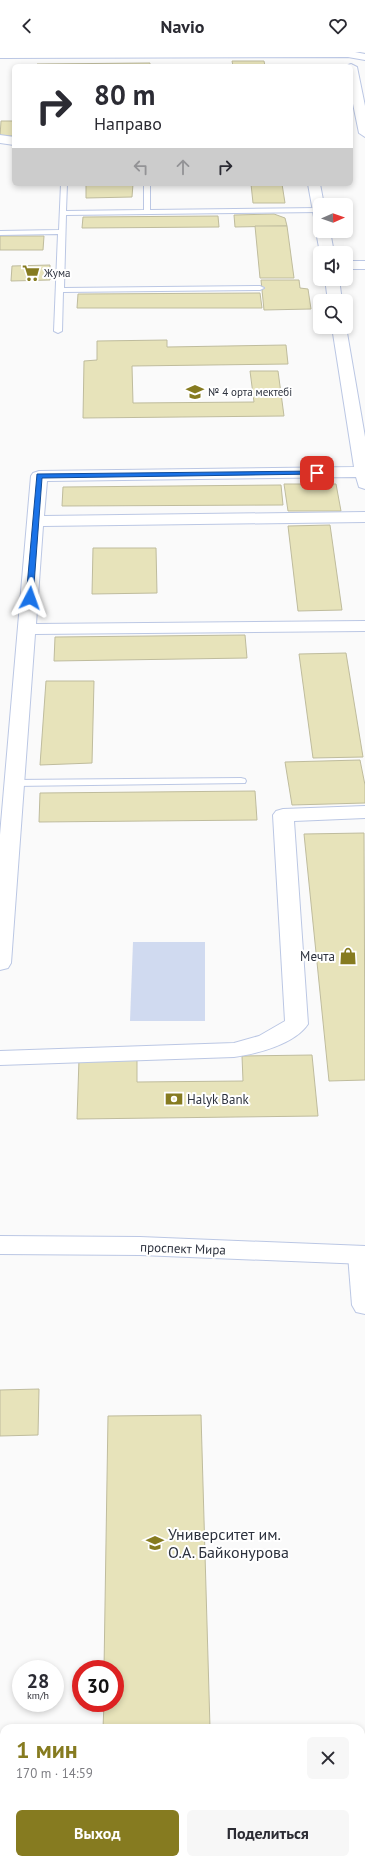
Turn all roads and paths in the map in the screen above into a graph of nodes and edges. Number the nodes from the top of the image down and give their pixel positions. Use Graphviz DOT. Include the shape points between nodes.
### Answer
graph roads {
  1 [pos="236,53"];
  2 [pos="348,53"];
  3 [pos="0,55"];
  4 [pos="365,57"];
  5 [pos="350,64"];
  6 [pos="353,77"];
  7 [pos="365,134"];
  8 [pos="0,139"];
  9 [pos="12,141"];
  10 [pos="64,186"];
  11 [pos="147,186"];
  12 [pos="314,186"];
  13 [pos="316,198"];
  14 [pos="147,212"];
  15 [pos="62,213"];
  16 [pos="313,213"];
  17 [pos="62,232"];
  18 [pos="0,233"];
  19 [pos="353,265"];
  20 [pos="365,265"];
  21 [pos="260,288"];
  22 [pos="59,290"];
  23 [pos="58,331"];
  24 [pos="341,334"];
  25 [pos="364,478"];
  26 [pos="365,517"];
  27 [pos="36,520"];
  28 [pos="365,626"];
  29 [pos="27,629"];
  30 [pos="241,781"];
  31 [pos="14,783"];
  32 [pos="6,806"];
  33 [pos="365,812"];
  34 [pos="0,963"];
  35 [pos="0,1058"];
  36 [pos="0,1245"];
  37 [pos="363,1255"];
  38 [pos="365,1305"];
  1 -- 2 [label="street"];
  1 -- 3 [label="street"];
  2 -- 4 [label="street"];
  2 -- 5 [label="street"];
  6 -- 7 [label="street"];
  8 -- 9 [label="street"];
  10 -- 15 [label="lane"];
  11 -- 14 [label="lane"];
  12 -- 13 [label="street"];
  14 -- 15 [label="lane"];
  14 -- 16 [label="lane"];
  15 -- 17 [label="lane"];
  17 -- 18 [label="lane"];
  17 -- 22 [label="lane"];
  19 -- 20 [label="street"];
  21 -- 22 [label="lane"];
  22 -- 23 [label="lane"];
  24 -- 25 [label="street"];
  25 -- 27 [label="street" via="39,476"];
  26 -- 27 [label="street"];
  27 -- 29 [label="street"];
  28 -- 29 [label="street"];
  29 -- 31 [label="street"];
  30 -- 31 [label="lane"];
  31 -- 32 [label="street"];
  32 -- 34 [label="street"];
  33 -- 35 [label="street" via="283,815 297,1024 269,1042 234,1050"];
  36 -- 37 [label="street, проспект Мира" via="140,1246"];
  37 -- 38 [label="street"];
}
